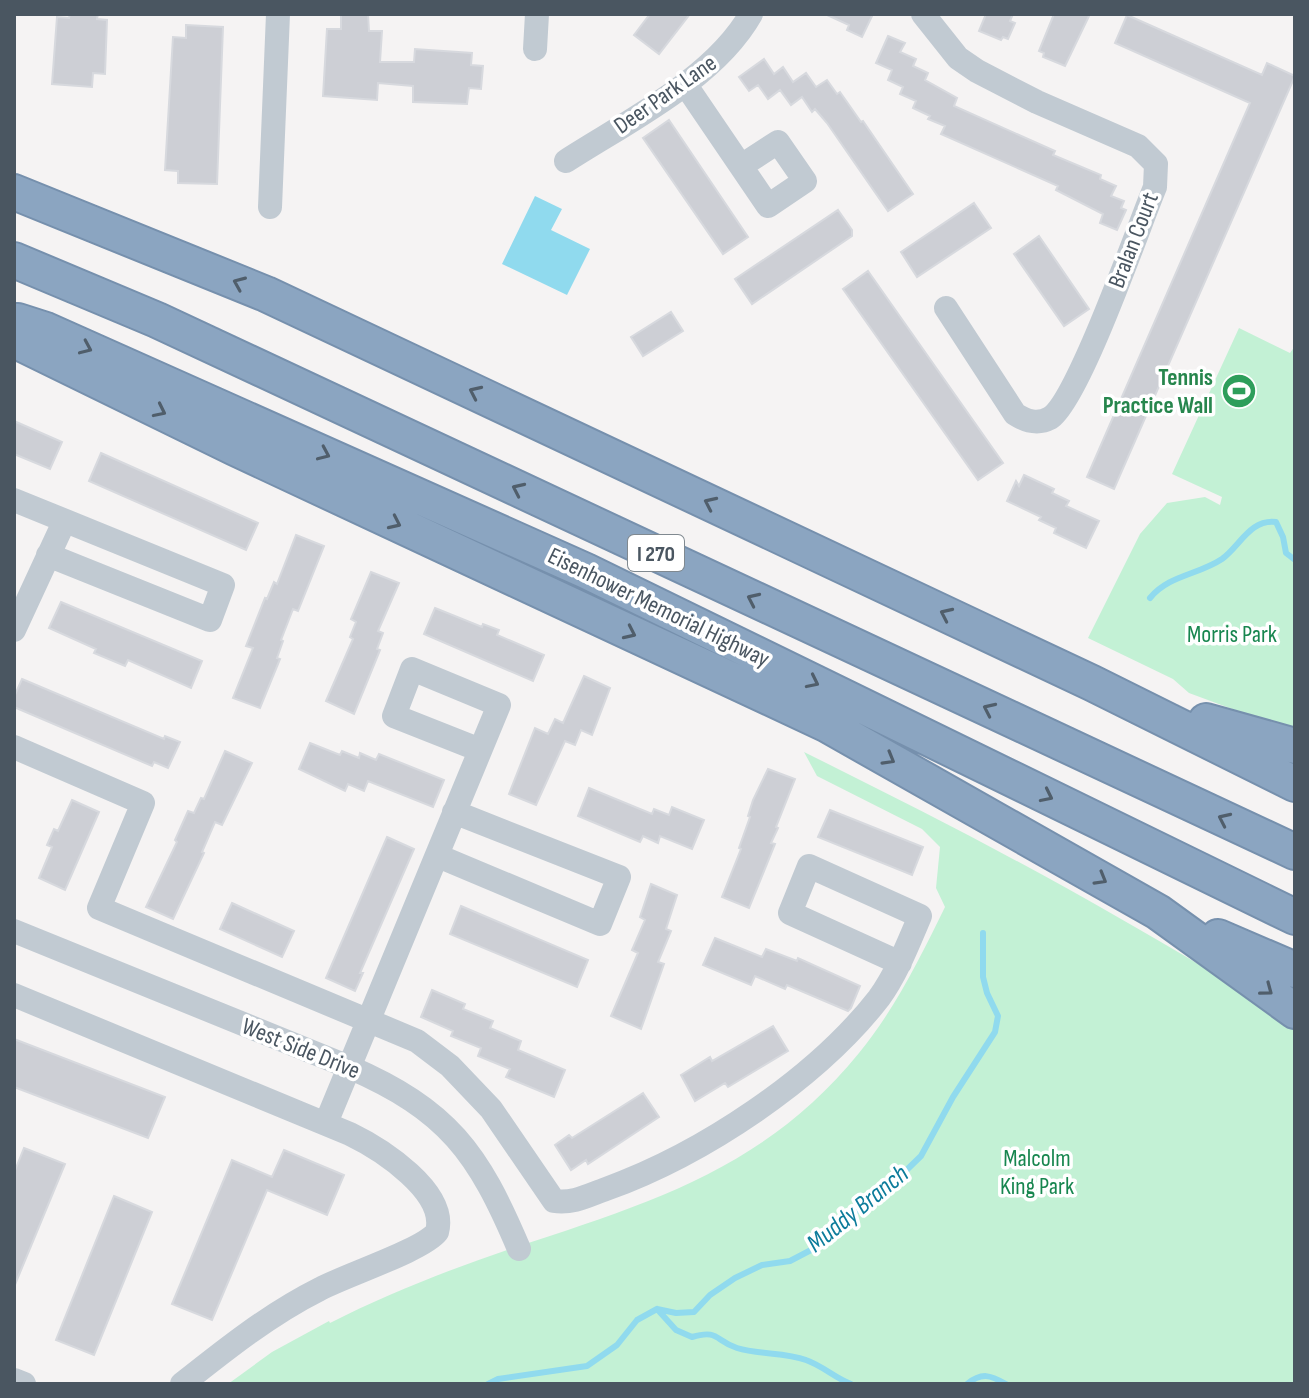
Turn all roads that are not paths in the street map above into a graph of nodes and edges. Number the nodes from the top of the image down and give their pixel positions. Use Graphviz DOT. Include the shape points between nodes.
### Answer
graph roads {
  1 [pos="278,14"];
  2 [pos="537,14"];
  3 [pos="751,14"];
  4 [pos="923,14"];
  5 [pos="535,49"];
  6 [pos="685,84"];
  7 [pos="566,161"];
  8 [pos="741,166"];
  9 [pos="14,192"];
  10 [pos="270,207"];
  11 [pos="14,260"];
  12 [pos="946,308"];
  13 [pos="14,319"];
  14 [pos="14,340"];
  15 [pos="14,500"];
  16 [pos="64,522"];
  17 [pos="48,555"];
  18 [pos="16,621"];
  19 [pos="1092,683"];
  20 [pos="1295,746"];
  21 [pos="14,747"];
  22 [pos="480,750"];
  23 [pos="1295,784"];
  24 [pos="454,812"];
  25 [pos="1295,852"];
  26 [pos="438,856"];
  27 [pos="1158,912"];
  28 [pos="1295,917"];
  29 [pos="14,931"];
  30 [pos="900,963"];
  31 [pos="1295,970"];
  32 [pos="14,995"];
  33 [pos="1295,1011"];
  34 [pos="369,1022"];
  35 [pos="349,1067"];
  36 [pos="326,1123"];
  37 [pos="519,1249"];
  38 [pos="14,1380"];
  39 [pos="24,1384"];
  40 [pos="182,1384"];
  1 -- 10 [label="street"];
  2 -- 5 [label="street"];
  3 -- 6 [label="street, Deer Park Lane" via="725,51"];
  4 -- 12 [label="street, Bralan Court" via="958,58 977,71 1138,146 1156,164 1155,187 1079,376 1058,412 1047,420 1025,420 1015,414"];
  6 -- 7 [label="street, Deer Park Lane"];
  6 -- 8 [label="street"];
  19 -- 9 [label="highway, one-way" via="266,294"];
  25 -- 11 [label="highway, I 270, one-way" via="157,320"];
  13 -- 28 [label="highway, Eisenhower Memorial Highway / I 270, one-way" via="586,571"];
  14 -- 27 [label="highway, one-way" via="826,724"];
  15 -- 16 [label="street"];
  16 -- 17 [label="street"];
  16 -- 17 [label="street" via="223,585 210,620"];
  17 -- 18 [label="street"];
  19 -- 20 [label="highway"];
  19 -- 23 [label="highway"];
  21 -- 34 [label="street" via="143,803 99,908"];
  22 -- 24 [label="street"];
  24 -- 26 [label="street"];
  24 -- 26 [label="street" via="619,877 600,924"];
  26 -- 34 [label="street"];
  27 -- 31 [label="highway"];
  27 -- 33 [label="highway, one-way"];
  29 -- 35 [label="street, West Side Drive"];
  30 -- 30 [label="street" via="920,916 809,866 790,913"];
  30 -- 34 [label="street" via="880,996 833,1049 789,1085 693,1149 634,1179 567,1203 554,1201 491,1109 450,1066 417,1041"];
  32 -- 36 [label="street"];
  34 -- 35 [label="street"];
  35 -- 36 [label="street"];
  35 -- 37 [label="street, West Side Drive" via="423,1106 463,1145 489,1181"];
  36 -- 40 [label="street" via="368,1142 408,1174 436,1208 437,1232 425,1243 287,1307"];
  38 -- 39 [label="street"];
}
